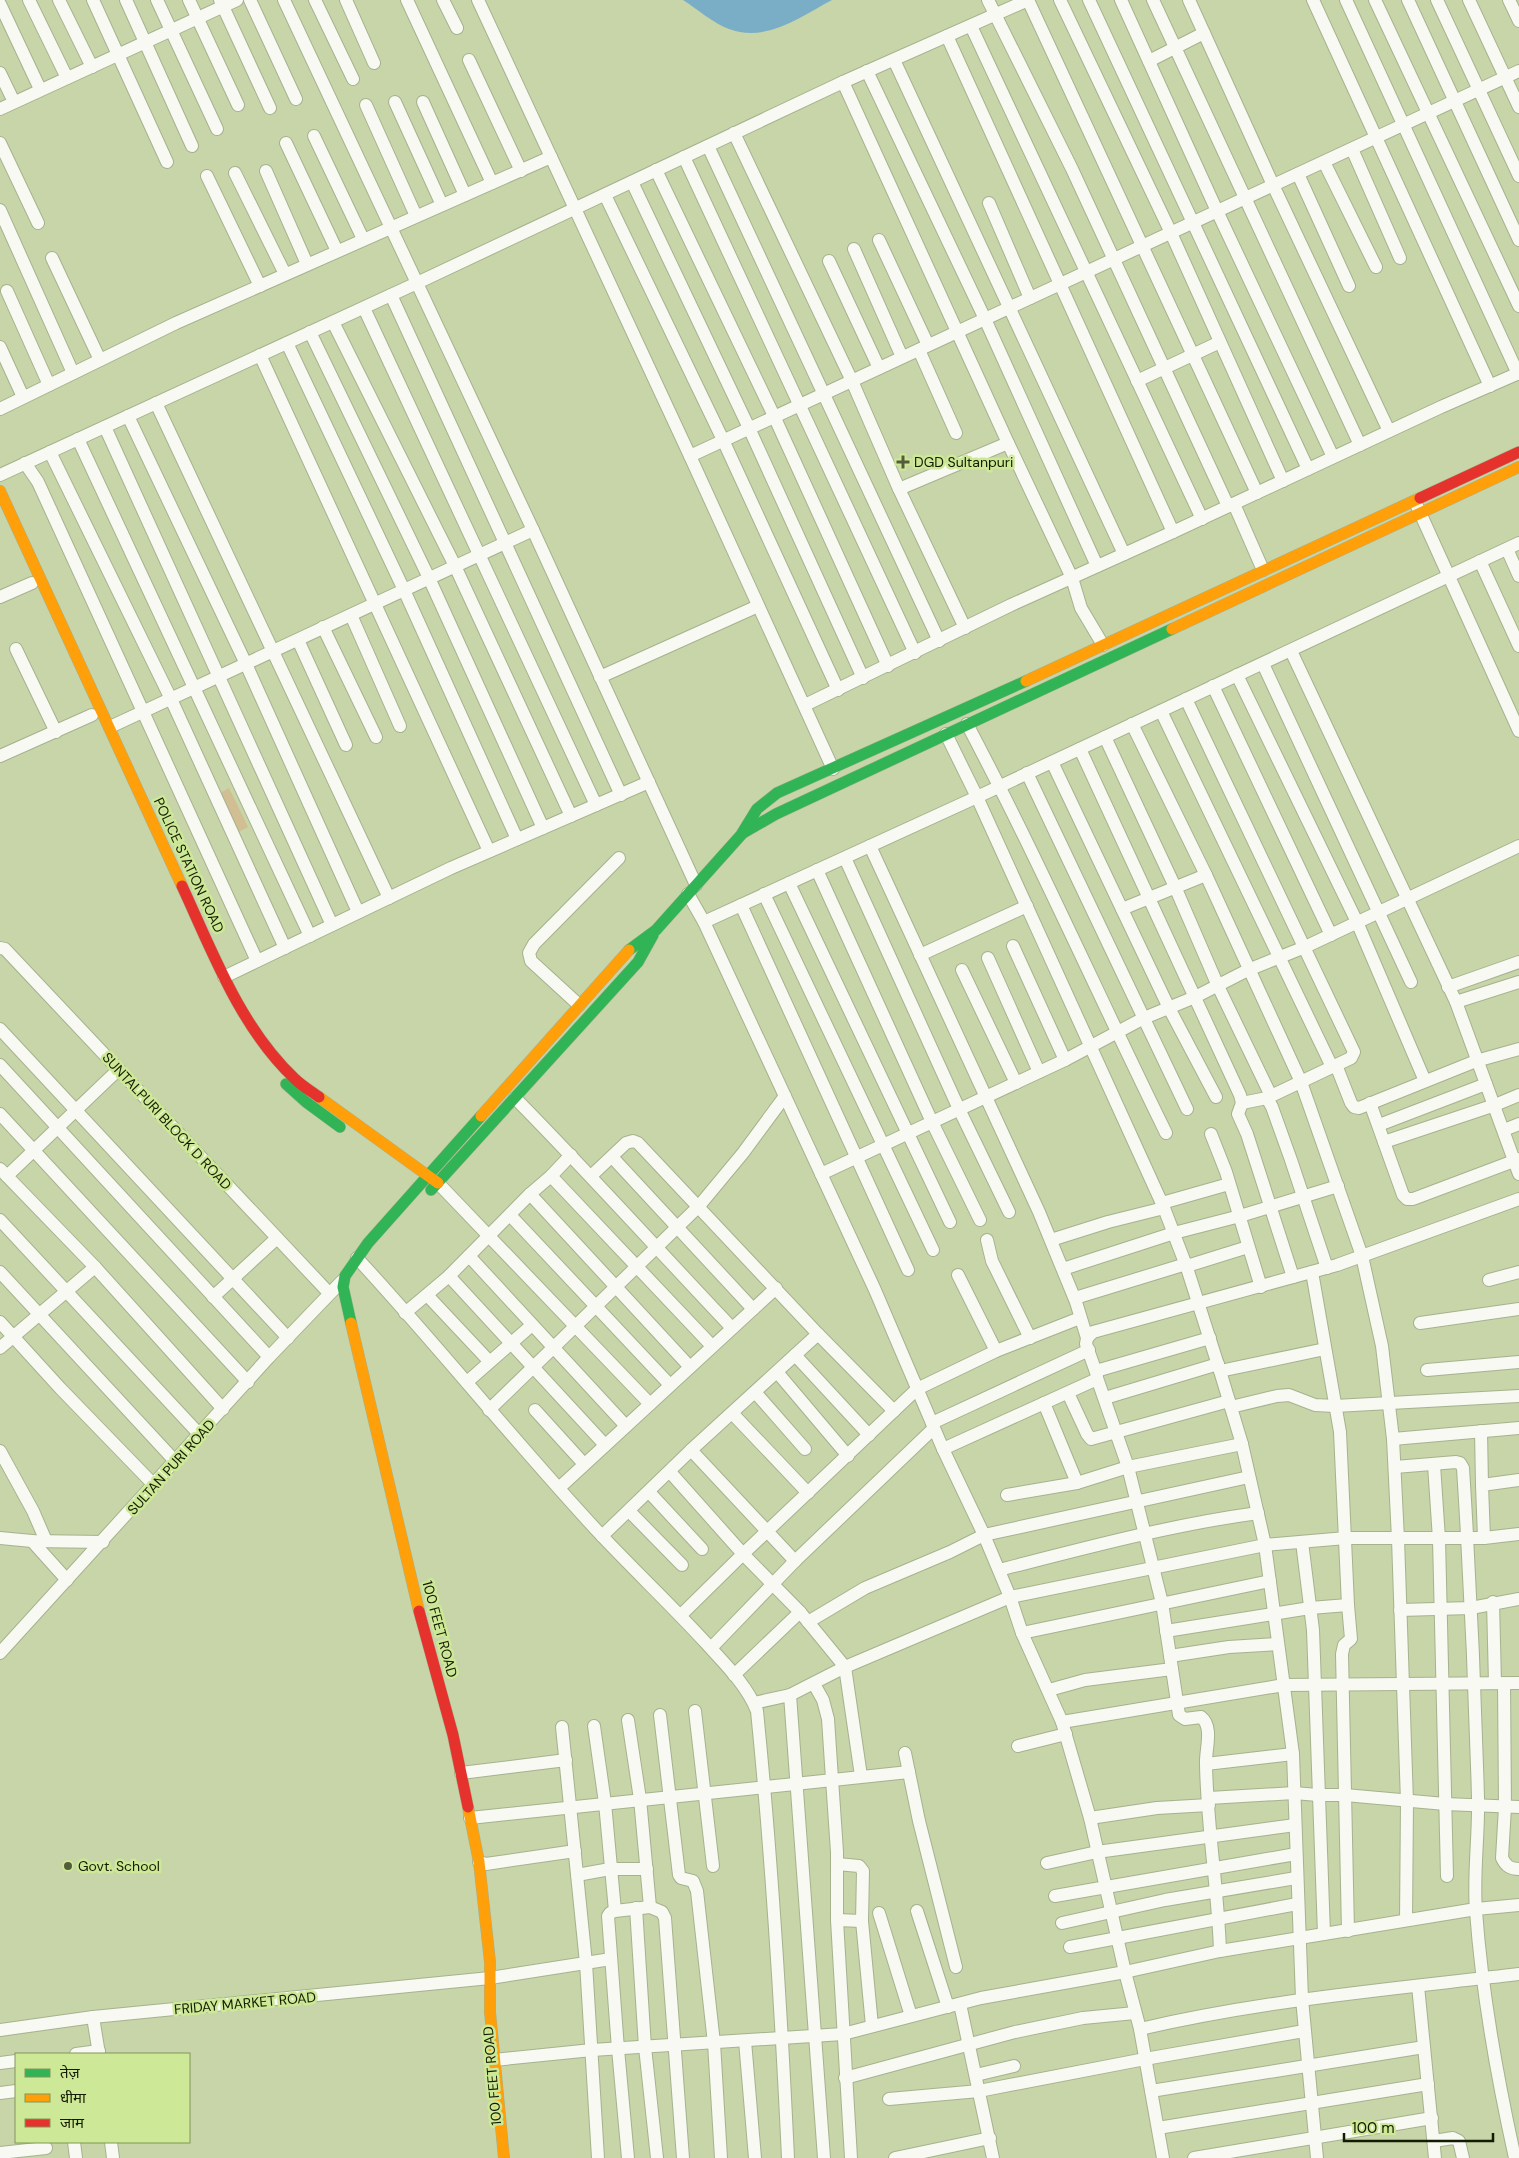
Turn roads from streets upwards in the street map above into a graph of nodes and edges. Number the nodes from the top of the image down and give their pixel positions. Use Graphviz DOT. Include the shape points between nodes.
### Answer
graph roads {
  1 [pos="29,0"];
  2 [pos="59,0"];
  3 [pos="93,0"];
  4 [pos="126,0"];
  5 [pos="157,0"];
  6 [pos="189,0"];
  7 [pos="237,0"];
  8 [pos="250,0"];
  9 [pos="284,0"];
  10 [pos="315,0"];
  11 [pos="346,0"];
  12 [pos="407,0"];
  13 [pos="443,0"];
  14 [pos="478,0"];
  15 [pos="988,0"];
  16 [pos="1028,0"];
  17 [pos="1060,0"];
  18 [pos="1089,0"];
  19 [pos="1121,0"];
  20 [pos="1153,0"];
  21 [pos="1189,0"];
  22 [pos="1313,0"];
  23 [pos="1346,0"];
  24 [pos="1375,0"];
  25 [pos="1408,0"];
  26 [pos="1437,0"];
  27 [pos="1469,0"];
  28 [pos="1509,0"];
  29 [pos="222,3"];
  30 [pos="0,4"];
  31 [pos="996,14"];
  32 [pos="198,18"];
  33 [pos="1519,21"];
  34 [pos="971,26"];
  35 [pos="457,28"];
  36 [pos="171,30"];
  37 [pos="1204,33"];
  38 [pos="947,36"];
  39 [pos="144,42"];
  40 [pos="1175,48"];
  41 [pos="119,54"];
  42 [pos="469,60"];
  43 [pos="894,60"];
  44 [pos="1149,61"];
  45 [pos="374,63"];
  46 [pos="92,67"];
  47 [pos="868,71"];
  48 [pos="1519,71"];
  49 [pos="0,73"];
  50 [pos="67,78"];
  51 [pos="1506,78"];
  52 [pos="353,79"];
  53 [pos="843,82"];
  54 [pos="40,89"];
  55 [pos="1480,90"];
  56 [pos="296,99"];
  57 [pos="1456,101"];
  58 [pos="14,102"];
  59 [pos="395,102"];
  60 [pos="423,102"];
  61 [pos="238,105"];
  62 [pos="366,105"];
  63 [pos="1519,107"];
  64 [pos="270,108"];
  65 [pos="0,109"];
  66 [pos="1428,114"];
  67 [pos="1405,125"];
  68 [pos="217,128"];
  69 [pos="734,133"];
  70 [pos="314,136"];
  71 [pos="1376,138"];
  72 [pos="0,143"];
  73 [pos="286,144"];
  74 [pos="192,146"];
  75 [pos="708,146"];
  76 [pos="1352,149"];
  77 [pos="551,157"];
  78 [pos="684,157"];
  79 [pos="167,162"];
  80 [pos="1324,162"];
  81 [pos="656,170"];
  82 [pos="520,171"];
  83 [pos="266,172"];
  84 [pos="236,173"];
  85 [pos="1298,174"];
  86 [pos="207,176"];
  87 [pos="1519,176"];
  88 [pos="492,182"];
  89 [pos="632,182"];
  90 [pos="1273,185"];
  91 [pos="465,195"];
  92 [pos="605,195"];
  93 [pos="1244,199"];
  94 [pos="989,203"];
  95 [pos="442,205"];
  96 [pos="0,210"];
  97 [pos="574,210"];
  98 [pos="1217,211"];
  99 [pos="416,216"];
  100 [pos="1194,222"];
  101 [pos="38,223"];
  102 [pos="390,228"];
  103 [pos="1171,233"];
  104 [pos="363,239"];
  105 [pos="879,240"];
  106 [pos="1519,240"];
  107 [pos="1143,246"];
  108 [pos="854,249"];
  109 [pos="337,251"];
  110 [pos="52,258"];
  111 [pos="1400,258"];
  112 [pos="1115,259"];
  113 [pos="829,261"];
  114 [pos="307,264"];
  115 [pos="1376,267"];
  116 [pos="1087,272"];
  117 [pos="286,274"];
  118 [pos="417,283"];
  119 [pos="1061,284"];
  120 [pos="260,286"];
  121 [pos="1350,286"];
  122 [pos="7,292"];
  123 [pos="391,296"];
  124 [pos="1030,298"];
  125 [pos="1519,306"];
  126 [pos="1010,307"];
  127 [pos="364,308"];
  128 [pos="985,319"];
  129 [pos="333,322"];
  130 [pos="310,332"];
  131 [pos="957,332"];
  132 [pos="1220,342"];
  133 [pos="287,343"];
  134 [pos="0,347"];
  135 [pos="924,347"];
  136 [pos="260,355"];
  137 [pos="1193,355"];
  138 [pos="902,357"];
  139 [pos="100,360"];
  140 [pos="1165,367"];
  141 [pos="879,368"];
  142 [pos="73,373"];
  143 [pos="1518,374"];
  144 [pos="852,381"];
  145 [pos="1138,381"];
  146 [pos="49,385"];
  147 [pos="1490,386"];
  148 [pos="824,393"];
  149 [pos="23,397"];
  150 [pos="156,403"];
  151 [pos="800,405"];
  152 [pos="0,409"];
  153 [pos="128,416"];
  154 [pos="774,416"];
  155 [pos="105,427"];
  156 [pos="749,428"];
  157 [pos="1389,431"];
  158 [pos="956,433"];
  159 [pos="78,439"];
  160 [pos="722,440"];
  161 [pos="1008,443"];
  162 [pos="1360,445"];
  163 [pos="50,452"];
  164 [pos="1519,452"];
  165 [pos="690,456"];
  166 [pos="1333,458"];
  167 [pos="25,463"];
  168 [pos="1519,468"];
  169 [pos="1308,469"];
  170 [pos="0,475"];
  171 [pos="1283,481"];
  172 [pos="899,489"];
  173 [pos="0,491"];
  174 [pos="1257,493"];
  175 [pos="1414,500"];
  176 [pos="1231,505"];
  177 [pos="1420,513"];
  178 [pos="0,515"];
  179 [pos="1202,519"];
  180 [pos="533,530"];
  181 [pos="1173,532"];
  182 [pos="506,542"];
  183 [pos="1519,543"];
  184 [pos="1507,549"];
  185 [pos="1124,554"];
  186 [pos="478,555"];
  187 [pos="1480,561"];
  188 [pos="455,566"];
  189 [pos="1098,566"];
  190 [pos="1263,570"];
  191 [pos="1449,576"];
  192 [pos="1519,576"];
  193 [pos="429,578"];
  194 [pos="1072,578"];
  195 [pos="32,583"];
  196 [pos="404,590"];
  197 [pos="0,597"];
  198 [pos="375,603"];
  199 [pos="758,606"];
  200 [pos="351,615"];
  201 [pos="323,628"];
  202 [pos="965,628"];
  203 [pos="298,640"];
  204 [pos="939,641"];
  205 [pos="1102,646"];
  206 [pos="1519,646"];
  207 [pos="16,650"];
  208 [pos="1291,651"];
  209 [pos="272,652"];
  210 [pos="915,652"];
  211 [pos="246,664"];
  212 [pos="1262,664"];
  213 [pos="888,666"];
  214 [pos="220,676"];
  215 [pos="1237,676"];
  216 [pos="600,677"];
  217 [pos="863,678"];
  218 [pos="1213,686"];
  219 [pos="195,688"];
  220 [pos="838,690"];
  221 [pos="171,699"];
  222 [pos="1186,699"];
  223 [pos="805,705"];
  224 [pos="1161,711"];
  225 [pos="144,712"];
  226 [pos="92,715"];
  227 [pos="967,724"];
  228 [pos="1132,724"];
  229 [pos="400,726"];
  230 [pos="110,728"];
  231 [pos="1519,731"];
  232 [pos="56,732"];
  233 [pos="946,734"];
  234 [pos="376,737"];
  235 [pos="1105,737"];
  236 [pos="346,745"];
  237 [pos="1080,749"];
  238 [pos="0,756"];
  239 [pos="1052,762"];
  240 [pos="833,769"];
  241 [pos="1027,773"];
  242 [pos="650,782"];
  243 [pos="1000,786"];
  244 [pos="621,795"];
  245 [pos="977,797"];
  246 [pos="596,805"];
  247 [pos="571,816"];
  248 [pos="543,828"];
  249 [pos="741,835"];
  250 [pos="517,839"];
  251 [pos="870,846"];
  252 [pos="1519,846"];
  253 [pos="489,851"];
  254 [pos="619,858"];
  255 [pos="845,858"];
  256 [pos="817,870"];
  257 [pos="1206,875"];
  258 [pos="788,883"];
  259 [pos="692,889"];
  260 [pos="1176,889"];
  261 [pos="764,894"];
  262 [pos="389,898"];
  263 [pos="1150,899"];
  264 [pos="1408,899"];
  265 [pos="741,905"];
  266 [pos="1027,906"];
  267 [pos="1122,909"];
  268 [pos="358,912"];
  269 [pos="1379,912"];
  270 [pos="704,922"];
  271 [pos="1358,922"];
  272 [pos="332,925"];
  273 [pos="656,930"];
  274 [pos="1331,935"];
  275 [pos="310,936"];
  276 [pos="1013,946"];
  277 [pos="1305,947"];
  278 [pos="3,948"];
  279 [pos="285,948"];
  280 [pos="920,955"];
  281 [pos="988,958"];
  282 [pos="1280,958"];
  283 [pos="257,961"];
  284 [pos="1519,962"];
  285 [pos="962,970"];
  286 [pos="1248,970"];
  287 [pos="224,977"];
  288 [pos="1411,982"];
  289 [pos="1519,982"];
  290 [pos="1218,986"];
  291 [pos="1448,987"];
  292 [pos="1195,997"];
  293 [pos="1456,1002"];
  294 [pos="579,1005"];
  295 [pos="1169,1008"];
  296 [pos="230,1012"];
  297 [pos="1144,1018"];
  298 [pos="0,1029"];
  299 [pos="240,1029"];
  300 [pos="1116,1032"];
  301 [pos="1091,1045"];
  302 [pos="1519,1049"];
  303 [pos="1065,1060"];
  304 [pos="1476,1061"];
  305 [pos="0,1065"];
  306 [pos="1334,1066"];
  307 [pos="119,1069"];
  308 [pos="1039,1072"];
  309 [pos="1425,1081"];
  310 [pos="1016,1082"];
  311 [pos="1301,1082"];
  312 [pos="1486,1084"];
  313 [pos="1519,1095"];
  314 [pos="785,1096"];
  315 [pos="986,1097"];
  316 [pos="1216,1097"];
  317 [pos="1269,1097"];
  318 [pos="515,1098"];
  319 [pos="1242,1103"];
  320 [pos="1370,1103"];
  321 [pos="1495,1105"];
  322 [pos="1187,1109"];
  323 [pos="77,1110"];
  324 [pos="959,1110"];
  325 [pos="0,1114"];
  326 [pos="932,1122"];
  327 [pos="1519,1124"];
  328 [pos="1379,1125"];
  329 [pos="58,1128"];
  330 [pos="1504,1130"];
  331 [pos="1166,1133"];
  332 [pos="1211,1134"];
  333 [pos="907,1135"];
  334 [pos="353,1136"];
  335 [pos="1384,1142"];
  336 [pos="883,1145"];
  337 [pos="34,1150"];
  338 [pos="571,1155"];
  339 [pos="613,1158"];
  340 [pos="856,1158"];
  341 [pos="1517,1160"];
  342 [pos="3,1173"];
  343 [pos="821,1174"];
  344 [pos="1519,1174"];
  345 [pos="551,1176"];
  346 [pos="591,1176"];
  347 [pos="1229,1184"];
  348 [pos="1338,1186"];
  349 [pos="430,1187"];
  350 [pos="530,1194"];
  351 [pos="1304,1197"];
  352 [pos="1519,1199"];
  353 [pos="699,1206"];
  354 [pos="1163,1206"];
  355 [pos="1270,1207"];
  356 [pos="1009,1212"];
  357 [pos="510,1215"];
  358 [pos="1240,1216"];
  359 [pos="0,1220"];
  360 [pos="980,1220"];
  361 [pos="950,1222"];
  362 [pos="677,1228"];
  363 [pos="1174,1233"];
  364 [pos="490,1236"];
  365 [pos="277,1238"];
  366 [pos="387,1240"];
  367 [pos="987,1240"];
  368 [pos="1052,1240"];
  369 [pos="1248,1247"];
  370 [pos="656,1248"];
  371 [pos="933,1250"];
  372 [pos="469,1256"];
  373 [pos="1362,1256"];
  374 [pos="360,1261"];
  375 [pos="1186,1265"];
  376 [pos="638,1266"];
  377 [pos="95,1267"];
  378 [pos="1327,1268"];
  379 [pos="1063,1269"];
  380 [pos="908,1270"];
  381 [pos="0,1272"];
  382 [pos="1312,1272"];
  383 [pos="1519,1272"];
  384 [pos="958,1275"];
  385 [pos="449,1276"];
  386 [pos="344,1278"];
  387 [pos="1293,1278"];
  388 [pos="233,1279"];
  389 [pos="1490,1280"];
  390 [pos="616,1287"];
  391 [pos="1261,1287"];
  392 [pos="776,1288"];
  393 [pos="66,1291"];
  394 [pos="329,1293"];
  395 [pos="427,1295"];
  396 [pos="213,1297"];
  397 [pos="1075,1298"];
  398 [pos="1199,1304"];
  399 [pos="595,1307"];
  400 [pos="1519,1308"];
  401 [pos="752,1309"];
  402 [pos="405,1313"];
  403 [pos="39,1314"];
  404 [pos="1080,1318"];
  405 [pos="0,1322"];
  406 [pos="1420,1323"];
  407 [pos="532,1325"];
  408 [pos="576,1325"];
  409 [pos="732,1328"];
  410 [pos="818,1334"];
  411 [pos="14,1337"];
  412 [pos="288,1338"];
  413 [pos="1030,1338"];
  414 [pos="1210,1338"];
  415 [pos="512,1343"];
  416 [pos="1088,1344"];
  417 [pos="712,1346"];
  418 [pos="553,1347"];
  419 [pos="0,1348"];
  420 [pos="1325,1349"];
  421 [pos="996,1351"];
  422 [pos="795,1356"];
  423 [pos="270,1358"];
  424 [pos="489,1361"];
  425 [pos="1519,1362"];
  426 [pos="534,1366"];
  427 [pos="690,1367"];
  428 [pos="1219,1367"];
  429 [pos="1428,1370"];
  430 [pos="777,1372"];
  431 [pos="1096,1374"];
  432 [pos="248,1382"];
  433 [pos="467,1382"];
  434 [pos="670,1385"];
  435 [pos="917,1389"];
  436 [pos="755,1392"];
  437 [pos="1068,1393"];
  438 [pos="1519,1396"];
  439 [pos="1104,1398"];
  440 [pos="1388,1402"];
  441 [pos="1044,1403"];
  442 [pos="650,1404"];
  443 [pos="1230,1404"];
  444 [pos="1335,1406"];
  445 [pos="224,1409"];
  446 [pos="489,1410"];
  447 [pos="535,1410"];
  448 [pos="894,1411"];
  449 [pos="732,1413"];
  450 [pos="626,1426"];
  451 [pos="933,1426"];
  452 [pos="1519,1428"];
  453 [pos="1116,1431"];
  454 [pos="1481,1431"];
  455 [pos="200,1435"];
  456 [pos="869,1435"];
  457 [pos="1393,1439"];
  458 [pos="1242,1444"];
  459 [pos="605,1445"];
  460 [pos="805,1448"];
  461 [pos="943,1449"];
  462 [pos="0,1450"];
  463 [pos="691,1450"];
  464 [pos="848,1456"];
  465 [pos="175,1461"];
  466 [pos="584,1464"];
  467 [pos="1434,1465"];
  468 [pos="1128,1467"];
  469 [pos="1395,1467"];
  470 [pos="670,1472"];
  471 [pos="1249,1477"];
  472 [pos="1519,1480"];
  473 [pos="1077,1483"];
  474 [pos="154,1485"];
  475 [pos="1482,1485"];
  476 [pos="559,1488"];
  477 [pos="649,1492"];
  478 [pos="808,1493"];
  479 [pos="1007,1495"];
  480 [pos="1136,1503"];
  481 [pos="629,1511"];
  482 [pos="1258,1512"];
  483 [pos="767,1531"];
  484 [pos="1144,1533"];
  485 [pos="1519,1534"];
  486 [pos="984,1535"];
  487 [pos="602,1536"];
  488 [pos="0,1538"];
  489 [pos="1346,1538"];
  490 [pos="1467,1538"];
  491 [pos="1484,1538"];
  492 [pos="1439,1539"];
  493 [pos="1398,1540"];
  494 [pos="32,1541"];
  495 [pos="46,1541"];
  496 [pos="103,1542"];
  497 [pos="1302,1542"];
  498 [pos="1265,1545"];
  499 [pos="702,1549"];
  500 [pos="743,1554"];
  501 [pos="794,1561"];
  502 [pos="682,1565"];
  503 [pos="1152,1567"];
  504 [pos="999,1570"];
  505 [pos="67,1580"];
  506 [pos="1270,1581"];
  507 [pos="774,1584"];
  508 [pos="1010,1596"];
  509 [pos="1519,1599"];
  510 [pos="1493,1602"];
  511 [pos="1162,1603"];
  512 [pos="1348,1605"];
  513 [pos="1310,1608"];
  514 [pos="1441,1608"];
  515 [pos="1471,1608"];
  516 [pos="1400,1610"];
  517 [pos="800,1612"];
  518 [pos="1274,1613"];
  519 [pos="681,1615"];
  520 [pos="808,1622"];
  521 [pos="1166,1631"];
  522 [pos="1022,1633"];
  523 [pos="1278,1644"];
  524 [pos="711,1648"];
  525 [pos="0,1653"];
  526 [pos="1170,1656"];
  527 [pos="845,1668"];
  528 [pos="1172,1669"];
  529 [pos="734,1675"];
  530 [pos="1475,1683"];
  531 [pos="1500,1683"];
  532 [pos="1519,1683"];
  533 [pos="814,1684"];
  534 [pos="1443,1684"];
  535 [pos="1284,1685"];
  536 [pos="1314,1685"];
  537 [pos="1343,1685"];
  538 [pos="1402,1685"];
  539 [pos="1049,1690"];
  540 [pos="790,1696"];
  541 [pos="1177,1701"];
  542 [pos="754,1703"];
  543 [pos="695,1711"];
  544 [pos="660,1715"];
  545 [pos="628,1720"];
  546 [pos="562,1726"];
  547 [pos="594,1726"];
  548 [pos="1064,1728"];
  549 [pos="1018,1746"];
  550 [pos="904,1753"];
  551 [pos="1293,1754"];
  552 [pos="566,1760"];
  553 [pos="1206,1764"];
  554 [pos="909,1772"];
  555 [pos="461,1773"];
  556 [pos="861,1776"];
  557 [pos="832,1779"];
  558 [pos="797,1783"];
  559 [pos="764,1786"];
  560 [pos="704,1792"];
  561 [pos="1294,1793"];
  562 [pos="1318,1795"];
  563 [pos="1345,1795"];
  564 [pos="670,1796"];
  565 [pos="640,1799"];
  566 [pos="1209,1802"];
  567 [pos="1407,1802"];
  568 [pos="605,1803"];
  569 [pos="1445,1804"];
  570 [pos="1478,1806"];
  571 [pos="1505,1807"];
  572 [pos="1519,1807"];
  573 [pos="571,1808"];
  574 [pos="470,1818"];
  575 [pos="1090,1818"];
  576 [pos="1295,1825"];
  577 [pos="1209,1836"];
  578 [pos="576,1851"];
  579 [pos="1097,1852"];
  580 [pos="1296,1854"];
  581 [pos="479,1862"];
  582 [pos="1047,1863"];
  583 [pos="837,1864"];
  584 [pos="713,1866"];
  585 [pos="1213,1868"];
  586 [pos="610,1869"];
  587 [pos="646,1869"];
  588 [pos="1519,1869"];
  589 [pos="578,1875"];
  590 [pos="1447,1876"];
  591 [pos="1296,1878"];
  592 [pos="1105,1886"];
  593 [pos="1215,1891"];
  594 [pos="1054,1896"];
  595 [pos="1297,1904"];
  596 [pos="1519,1905"];
  597 [pos="650,1907"];
  598 [pos="636,1908"];
  599 [pos="1476,1909"];
  600 [pos="1519,1909"];
  601 [pos="615,1911"];
  602 [pos="917,1911"];
  603 [pos="1111,1911"];
  604 [pos="879,1913"];
  605 [pos="1219,1918"];
  606 [pos="837,1920"];
  607 [pos="1406,1920"];
  608 [pos="862,1921"];
  609 [pos="1062,1923"];
  610 [pos="1348,1931"];
  611 [pos="1324,1934"];
  612 [pos="1116,1937"];
  613 [pos="1298,1938"];
  614 [pos="1070,1947"];
  615 [pos="1220,1951"];
  616 [pos="611,1959"];
  617 [pos="586,1963"];
  618 [pos="956,1967"];
  619 [pos="1125,1972"];
  620 [pos="1519,1974"];
  621 [pos="490,1978"];
  622 [pos="1483,1978"];
  623 [pos="1418,1986"];
  624 [pos="1302,1999"];
  625 [pos="954,2005"];
  626 [pos="1135,2013"];
  627 [pos="911,2016"];
  628 [pos="93,2017"];
  629 [pos="872,2026"];
  630 [pos="1140,2029"];
  631 [pos="0,2030"];
  632 [pos="1304,2031"];
  633 [pos="842,2034"];
  634 [pos="815,2036"];
  635 [pos="782,2038"];
  636 [pos="745,2041"];
  637 [pos="714,2043"];
  638 [pos="970,2044"];
  639 [pos="673,2046"];
  640 [pos="1424,2047"];
  641 [pos="645,2048"];
  642 [pos="592,2050"];
  643 [pos="618,2050"];
  644 [pos="99,2053"];
  645 [pos="1145,2059"];
  646 [pos="500,2060"];
  647 [pos="15,2061"];
  648 [pos="0,2063"];
  649 [pos="1014,2066"];
  650 [pos="1308,2068"];
  651 [pos="976,2075"];
  652 [pos="845,2078"];
  653 [pos="1428,2084"];
  654 [pos="15,2091"];
  655 [pos="979,2091"];
  656 [pos="1151,2091"];
  657 [pos="0,2093"];
  658 [pos="889,2099"];
  659 [pos="1311,2102"];
  660 [pos="1432,2118"];
  661 [pos="1158,2128"];
  662 [pos="1314,2137"];
  663 [pos="990,2138"];
  664 [pos="1434,2141"];
  665 [pos="74,2143"];
  666 [pos="111,2143"];
  667 [pos="46,2149"];
  668 [pos="0,2153"];
  669 [pos="76,2158"];
  670 [pos="113,2158"];
  671 [pos="504,2158"];
  672 [pos="515,2158"];
  673 [pos="598,2158"];
  674 [pos="628,2158"];
  675 [pos="657,2158"];
  676 [pos="683,2158"];
  677 [pos="722,2158"];
  678 [pos="755,2158"];
  679 [pos="788,2158"];
  680 [pos="824,2158"];
  681 [pos="851,2158"];
  682 [pos="894,2158"];
  683 [pos="994,2158"];
  684 [pos="1163,2158"];
  685 [pos="1194,2158"];
  686 [pos="1317,2158"];
  687 [pos="1435,2158"];
  688 [pos="1463,2158"];
  689 [pos="1515,2158"];
  1 -- 50 [label="street"];
  2 -- 46 [label="street"];
  3 -- 41 [label="street"];
  4 -- 39 [label="street"];
  5 -- 36 [label="street"];
  6 -- 32 [label="street"];
  7 -- 29 [label="street"];
  8 -- 56 [label="street"];
  9 -- 102 [label="street"];
  10 -- 52 [label="street"];
  11 -- 45 [label="street"];
  12 -- 88 [label="street"];
  13 -- 35 [label="street"];
  14 -- 77 [label="street"];
  15 -- 31 [label="street"];
  16 -- 31 [label="street"];
  16 -- 107 [label="street"];
  17 -- 103 [label="street"];
  18 -- 100 [label="street"];
  19 -- 44 [label="street"];
  20 -- 40 [label="street"];
  21 -- 37 [label="street"];
  22 -- 71 [label="street"];
  23 -- 67 [label="street"];
  24 -- 66 [label="street"];
  25 -- 57 [label="street"];
  26 -- 55 [label="street"];
  27 -- 51 [label="street"];
  28 -- 33 [label="street"];
  29 -- 32 [label="street"];
  29 -- 64 [label="street"];
  30 -- 54 [label="street"];
  31 -- 34 [label="street"];
  31 -- 112 [label="street"];
  32 -- 36 [label="street"];
  32 -- 61 [label="street"];
  34 -- 38 [label="street"];
  34 -- 116 [label="street"];
  36 -- 39 [label="street"];
  36 -- 68 [label="street"];
  37 -- 40 [label="street"];
  37 -- 90 [label="street"];
  38 -- 43 [label="street"];
  38 -- 119 [label="street"];
  39 -- 41 [label="street"];
  39 -- 74 [label="street"];
  40 -- 44 [label="street"];
  40 -- 93 [label="street"];
  41 -- 46 [label="street"];
  41 -- 79 [label="street"];
  42 -- 82 [label="street"];
  43 -- 47 [label="street"];
  43 -- 126 [label="street"];
  44 -- 98 [label="street"];
  46 -- 50 [label="street"];
  47 -- 53 [label="street"];
  47 -- 128 [label="street"];
  48 -- 51 [label="street"];
  49 -- 58 [label="street"];
  50 -- 54 [label="street"];
  51 -- 55 [label="street"];
  51 -- 63 [label="street"];
  53 -- 69 [label="street"];
  53 -- 131 [label="street"];
  54 -- 58 [label="street"];
  55 -- 57 [label="street"];
  55 -- 87 [label="street"];
  57 -- 66 [label="street"];
  57 -- 106 [label="street"];
  58 -- 65 [label="street"];
  59 -- 95 [label="street"];
  60 -- 91 [label="street"];
  62 -- 99 [label="street"];
  66 -- 67 [label="street"];
  66 -- 125 [label="street"];
  67 -- 71 [label="street"];
  67 -- 143 [label="street"];
  69 -- 75 [label="street"];
  69 -- 144 [label="street"];
  70 -- 104 [label="street"];
  71 -- 76 [label="street"];
  71 -- 147 [label="street"];
  72 -- 101 [label="street"];
  73 -- 109 [label="street"];
  75 -- 78 [label="street"];
  75 -- 148 [label="street"];
  76 -- 80 [label="street"];
  76 -- 111 [label="street"];
  77 -- 82 [label="street"];
  77 -- 97 [label="street"];
  78 -- 81 [label="street"];
  78 -- 151 [label="street"];
  80 -- 85 [label="street"];
  80 -- 115 [label="street"];
  81 -- 89 [label="street"];
  81 -- 154 [label="street"];
  82 -- 88 [label="street"];
  83 -- 114 [label="street"];
  84 -- 117 [label="street"];
  85 -- 90 [label="street"];
  85 -- 121 [label="street"];
  86 -- 120 [label="street"];
  88 -- 91 [label="street"];
  89 -- 92 [label="street"];
  89 -- 156 [label="street"];
  90 -- 93 [label="street"];
  90 -- 157 [label="street"];
  91 -- 95 [label="street"];
  92 -- 97 [label="street"];
  92 -- 160 [label="street"];
  93 -- 98 [label="street"];
  93 -- 162 [label="street"];
  94 -- 124 [label="street"];
  95 -- 99 [label="street"];
  96 -- 142 [label="street"];
  97 -- 118 [label="street"];
  97 -- 165 [label="street"];
  98 -- 100 [label="street"];
  98 -- 166 [label="street"];
  99 -- 102 [label="street"];
  100 -- 103 [label="street"];
  100 -- 169 [label="street"];
  102 -- 104 [label="street"];
  102 -- 118 [label="street"];
  103 -- 107 [label="street"];
  103 -- 132 [label="street"];
  104 -- 109 [label="street"];
  105 -- 135 [label="street"];
  107 -- 112 [label="street"];
  107 -- 137 [label="street"];
  108 -- 138 [label="street"];
  109 -- 114 [label="street"];
  110 -- 139 [label="street"];
  112 -- 116 [label="street"];
  112 -- 140 [label="street"];
  113 -- 141 [label="street"];
  114 -- 117 [label="street"];
  116 -- 119 [label="street"];
  116 -- 145 [label="street"];
  117 -- 120 [label="street"];
  118 -- 123 [label="street"];
  118 -- 180 [label="street"];
  119 -- 124 [label="street"];
  119 -- 181 [label="street"];
  120 -- 139 [label="street"];
  122 -- 146 [label="street"];
  123 -- 127 [label="street"];
  123 -- 182 [label="street"];
  124 -- 126 [label="street"];
  126 -- 128 [label="street"];
  126 -- 185 [label="street"];
  127 -- 129 [label="street"];
  127 -- 186 [label="street"];
  128 -- 131 [label="street"];
  128 -- 189 [label="street"];
  129 -- 130 [label="street"];
  129 -- 188 [label="street"];
  130 -- 133 [label="street"];
  130 -- 193 [label="street"];
  131 -- 135 [label="street"];
  131 -- 161 [label="street"];
  132 -- 137 [label="street"];
  132 -- 171 [label="street"];
  133 -- 136 [label="street"];
  133 -- 196 [label="street"];
  134 -- 149 [label="street"];
  135 -- 138 [label="street"];
  135 -- 158 [label="street"];
  136 -- 150 [label="street"];
  136 -- 198 [label="street"];
  137 -- 140 [label="street"];
  137 -- 174 [label="street"];
  138 -- 141 [label="street"];
  139 -- 142 [label="street"];
  140 -- 145 [label="street"];
  140 -- 176 [label="street"];
  141 -- 144 [label="street"];
  142 -- 146 [label="street"];
  143 -- 147 [label="street"];
  144 -- 148 [label="street"];
  144 -- 172 [label="street"];
  145 -- 179 [label="street"];
  146 -- 149 [label="street"];
  147 -- 157 [label="street"];
  148 -- 151 [label="street"];
  148 -- 204 [label="street"];
  149 -- 152 [label="street"];
  150 -- 153 [label="street"];
  150 -- 209 [label="street"];
  151 -- 154 [label="street"];
  151 -- 210 [label="street"];
  153 -- 155 [label="street"];
  153 -- 211 [label="street"];
  154 -- 156 [label="street"];
  154 -- 213 [label="street"];
  155 -- 159 [label="street"];
  155 -- 214 [label="street"];
  156 -- 160 [label="street"];
  156 -- 217 [label="street"];
  157 -- 162 [label="street"];
  159 -- 163 [label="street"];
  159 -- 219 [label="street"];
  160 -- 165 [label="street"];
  160 -- 220 [label="street"];
  161 -- 172 [label="street"];
  161 -- 194 [label="street"];
  162 -- 166 [label="street"];
  163 -- 167 [label="street"];
  163 -- 221 [label="street"];
  164 -- 175 [label="street"];
  165 -- 199 [label="street"];
  166 -- 169 [label="street"];
  167 -- 170 [label="street"];
  167 -- 225 [label="street" via="38,482"];
  168 -- 177 [label="street"];
  169 -- 171 [label="street"];
  171 -- 174 [label="street"];
  172 -- 202 [label="street"];
  173 -- 230 [label="street, POLICE STATION ROAD"];
  174 -- 176 [label="street"];
  175 -- 177 [label="street"];
  175 -- 190 [label="street"];
  176 -- 179 [label="street"];
  176 -- 190 [label="street"];
  177 -- 191 [label="street"];
  177 -- 227 [label="street"];
  178 -- 195 [label="street, POLICE STATION ROAD"];
  179 -- 181 [label="street"];
  180 -- 182 [label="street"];
  180 -- 216 [label="street"];
  181 -- 185 [label="street"];
  182 -- 186 [label="street"];
  182 -- 244 [label="street"];
  183 -- 184 [label="street"];
  184 -- 187 [label="street"];
  184 -- 192 [label="street"];
  185 -- 189 [label="street"];
  186 -- 188 [label="street"];
  186 -- 246 [label="street"];
  187 -- 191 [label="street"];
  187 -- 206 [label="street"];
  188 -- 193 [label="street"];
  188 -- 247 [label="street"];
  189 -- 194 [label="street"];
  190 -- 205 [label="street"];
  191 -- 208 [label="street"];
  191 -- 231 [label="street"];
  193 -- 196 [label="street"];
  193 -- 248 [label="street"];
  194 -- 202 [label="street"];
  194 -- 205 [label="street" via="1081,608"];
  195 -- 197 [label="street"];
  195 -- 226 [label="street, POLICE STATION ROAD"];
  196 -- 198 [label="street"];
  196 -- 250 [label="street"];
  198 -- 200 [label="street"];
  198 -- 253 [label="street"];
  199 -- 216 [label="street"];
  199 -- 223 [label="street"];
  200 -- 201 [label="street"];
  200 -- 229 [label="street"];
  201 -- 203 [label="street"];
  201 -- 234 [label="street"];
  202 -- 204 [label="street"];
  203 -- 209 [label="street"];
  203 -- 236 [label="street"];
  204 -- 210 [label="street"];
  205 -- 240 [label="street"];
  207 -- 232 [label="street"];
  208 -- 212 [label="street"];
  208 -- 264 [label="street"];
  209 -- 211 [label="street"];
  209 -- 262 [label="street"];
  210 -- 213 [label="street"];
  211 -- 214 [label="street"];
  211 -- 268 [label="street"];
  212 -- 215 [label="street"];
  212 -- 269 [label="street"];
  213 -- 217 [label="street"];
  214 -- 219 [label="street"];
  214 -- 272 [label="street"];
  215 -- 218 [label="street"];
  215 -- 271 [label="street"];
  216 -- 242 [label="street"];
  217 -- 220 [label="street"];
  218 -- 222 [label="street"];
  218 -- 274 [label="street"];
  219 -- 221 [label="street"];
  219 -- 275 [label="street"];
  220 -- 223 [label="street"];
  221 -- 225 [label="street"];
  221 -- 279 [label="street"];
  222 -- 224 [label="street"];
  222 -- 277 [label="street"];
  223 -- 240 [label="street"];
  224 -- 228 [label="street"];
  224 -- 282 [label="street"];
  225 -- 230 [label="street"];
  225 -- 283 [label="street"];
  226 -- 232 [label="street"];
  226 -- 296 [label="street, POLICE STATION ROAD"];
  227 -- 233 [label="street"];
  227 -- 243 [label="street"];
  228 -- 235 [label="street"];
  228 -- 257 [label="street"];
  230 -- 287 [label="street, POLICE STATION ROAD"];
  232 -- 238 [label="street"];
  233 -- 245 [label="street"];
  233 -- 249 [label="street" via="776,814"];
  235 -- 237 [label="street"];
  235 -- 260 [label="street"];
  237 -- 239 [label="street"];
  237 -- 263 [label="street"];
  239 -- 241 [label="street"];
  239 -- 267 [label="street"];
  240 -- 249 [label="street" via="777,793 757,810"];
  241 -- 243 [label="street"];
  241 -- 297 [label="street"];
  242 -- 244 [label="street"];
  242 -- 259 [label="street"];
  243 -- 245 [label="street"];
  243 -- 300 [label="street" via="1075,938"];
  244 -- 246 [label="street"];
  245 -- 251 [label="street"];
  245 -- 266 [label="street"];
  246 -- 247 [label="street"];
  247 -- 248 [label="street"];
  248 -- 250 [label="street"];
  249 -- 259 [label="street"];
  250 -- 253 [label="street"];
  251 -- 255 [label="street"];
  251 -- 280 [label="street"];
  252 -- 264 [label="street"];
  253 -- 262 [label="street"];
  254 -- 294 [label="street" via="534,944 529,953 531,961"];
  255 -- 256 [label="street"];
  255 -- 324 [label="street"];
  256 -- 258 [label="street"];
  256 -- 326 [label="street"];
  257 -- 260 [label="street"];
  257 -- 286 [label="street"];
  258 -- 261 [label="street"];
  258 -- 333 [label="street"];
  259 -- 270 [label="street"];
  259 -- 273 [label="street"];
  260 -- 263 [label="street"];
  260 -- 290 [label="street"];
  261 -- 265 [label="street"];
  261 -- 336 [label="street"];
  262 -- 268 [label="street"];
  263 -- 267 [label="street"];
  263 -- 292 [label="street"];
  264 -- 269 [label="street"];
  264 -- 291 [label="street"];
  265 -- 270 [label="street"];
  265 -- 340 [label="street"];
  266 -- 280 [label="street"];
  266 -- 301 [label="street"];
  267 -- 295 [label="street"];
  268 -- 272 [label="street"];
  269 -- 271 [label="street"];
  269 -- 288 [label="street"];
  270 -- 314 [label="street"];
  271 -- 274 [label="street"];
  271 -- 309 [label="street"];
  272 -- 275 [label="street"];
  273 -- 294 [label="street" via="628,951"];
  273 -- 318 [label="street" via="638,962"];
  274 -- 277 [label="street"];
  275 -- 279 [label="street"];
  276 -- 303 [label="street"];
  277 -- 282 [label="street"];
  277 -- 306 [label="street" via="1354,1052 1351,1058"];
  278 -- 307 [label="street, SUNTALPURI BLOCK D ROAD"];
  279 -- 283 [label="street"];
  280 -- 315 [label="street"];
  281 -- 308 [label="street"];
  282 -- 286 [label="street"];
  282 -- 306 [label="street"];
  283 -- 287 [label="street"];
  284 -- 291 [label="street"];
  285 -- 310 [label="street"];
  286 -- 290 [label="street"];
  286 -- 311 [label="street"];
  287 -- 349 [label="street, POLICE STATION ROAD" via="258,1036 295,1079"];
  289 -- 293 [label="street"];
  290 -- 292 [label="street"];
  290 -- 317 [label="street"];
  291 -- 293 [label="street"];
  292 -- 295 [label="street"];
  292 -- 319 [label="street"];
  293 -- 304 [label="street"];
  294 -- 349 [label="street"];
  295 -- 297 [label="street"];
  295 -- 316 [label="street"];
  297 -- 300 [label="street"];
  297 -- 322 [label="street"];
  298 -- 323 [label="street"];
  299 -- 334 [label="street" via="270,1069 306,1102"];
  300 -- 301 [label="street"];
  300 -- 331 [label="street"];
  301 -- 303 [label="street"];
  301 -- 354 [label="street"];
  302 -- 304 [label="street"];
  303 -- 308 [label="street"];
  304 -- 309 [label="street"];
  304 -- 312 [label="street"];
  305 -- 329 [label="street"];
  306 -- 311 [label="street"];
  306 -- 320 [label="street" via="1354,1107"];
  307 -- 323 [label="street"];
  307 -- 365 [label="street, SUNTALPURI BLOCK D ROAD"];
  308 -- 310 [label="street"];
  309 -- 320 [label="street"];
  310 -- 315 [label="street"];
  311 -- 317 [label="street"];
  311 -- 348 [label="street"];
  312 -- 321 [label="street"];
  312 -- 328 [label="street"];
  313 -- 321 [label="street"];
  314 -- 343 [label="street"];
  314 -- 353 [label="street"];
  315 -- 324 [label="street"];
  315 -- 368 [label="street"];
  317 -- 319 [label="street"];
  317 -- 351 [label="street"];
  318 -- 338 [label="street"];
  318 -- 349 [label="street"];
  319 -- 355 [label="street" via="1238,1114"];
  320 -- 328 [label="street"];
  321 -- 330 [label="street"];
  321 -- 335 [label="street"];
  323 -- 329 [label="street"];
  323 -- 388 [label="street"];
  324 -- 326 [label="street"];
  324 -- 356 [label="street"];
  325 -- 337 [label="street"];
  326 -- 333 [label="street"];
  326 -- 360 [label="street"];
  327 -- 330 [label="street"];
  328 -- 335 [label="street"];
  329 -- 337 [label="street"];
  329 -- 396 [label="street"];
  330 -- 341 [label="street"];
  332 -- 347 [label="street"];
  333 -- 336 [label="street"];
  333 -- 361 [label="street"];
  335 -- 341 [label="street" via="1407,1199"];
  336 -- 340 [label="street"];
  336 -- 371 [label="street"];
  337 -- 342 [label="street"];
  337 -- 432 [label="street"];
  338 -- 345 [label="street"];
  338 -- 346 [label="street"];
  339 -- 346 [label="street"];
  339 -- 353 [label="street" via="626,1143 638,1143"];
  339 -- 362 [label="street"];
  340 -- 343 [label="street"];
  340 -- 380 [label="street"];
  341 -- 344 [label="street"];
  342 -- 377 [label="street"];
  343 -- 435 [label="street"];
  345 -- 350 [label="street"];
  345 -- 376 [label="street"];
  346 -- 370 [label="street"];
  347 -- 354 [label="street"];
  347 -- 358 [label="street"];
  348 -- 351 [label="street"];
  348 -- 373 [label="street"];
  349 -- 364 [label="street"];
  349 -- 374 [label="street" via="416,1182 368,1243"];
  350 -- 357 [label="street"];
  350 -- 390 [label="street"];
  351 -- 355 [label="street"];
  351 -- 378 [label="street"];
  352 -- 373 [label="street"];
  353 -- 362 [label="street"];
  353 -- 392 [label="street"];
  354 -- 363 [label="street"];
  354 -- 368 [label="street"];
  355 -- 358 [label="street"];
  355 -- 387 [label="street"];
  357 -- 364 [label="street"];
  357 -- 399 [label="street"];
  358 -- 363 [label="street"];
  358 -- 369 [label="street"];
  359 -- 393 [label="street"];
  362 -- 370 [label="street"];
  362 -- 401 [label="street"];
  363 -- 375 [label="street"];
  363 -- 379 [label="street"];
  364 -- 372 [label="street"];
  364 -- 408 [label="street"];
  365 -- 388 [label="street"];
  365 -- 394 [label="street, SUNTALPURI BLOCK D ROAD"];
  366 -- 374 [label="street"];
  367 -- 413 [label="street" via="992,1261"];
  368 -- 379 [label="street"];
  369 -- 375 [label="street"];
  369 -- 391 [label="street"];
  370 -- 376 [label="street"];
  370 -- 409 [label="street"];
  372 -- 385 [label="street"];
  372 -- 407 [label="street"];
  373 -- 378 [label="street"];
  373 -- 440 [label="street" via="1382,1346"];
  374 -- 386 [label="street"];
  374 -- 402 [label="street"];
  375 -- 397 [label="street"];
  375 -- 398 [label="street"];
  376 -- 390 [label="street"];
  376 -- 417 [label="street"];
  377 -- 393 [label="street"];
  377 -- 445 [label="street"];
  378 -- 382 [label="street"];
  379 -- 397 [label="street"];
  381 -- 403 [label="street"];
  382 -- 387 [label="street"];
  382 -- 420 [label="street"];
  383 -- 389 [label="street"];
  384 -- 421 [label="street"];
  385 -- 395 [label="street"];
  385 -- 415 [label="street"];
  386 -- 394 [label="street, SULTAN PURI ROAD"];
  386 -- 555 [label="street, 100 FEET ROAD" via="416,1603"];
  387 -- 391 [label="street"];
  388 -- 396 [label="street"];
  388 -- 412 [label="street"];
  390 -- 399 [label="street"];
  390 -- 427 [label="street"];
  391 -- 398 [label="street"];
  392 -- 401 [label="street"];
  392 -- 410 [label="street"];
  393 -- 403 [label="street"];
  393 -- 455 [label="street"];
  394 -- 412 [label="street, SULTAN PURI ROAD"];
  395 -- 402 [label="street"];
  395 -- 424 [label="street"];
  396 -- 423 [label="street"];
  397 -- 404 [label="street"];
  398 -- 414 [label="street"];
  398 -- 416 [label="street" via="1093,1332"];
  399 -- 408 [label="street"];
  399 -- 434 [label="street"];
  400 -- 406 [label="street"];
  401 -- 409 [label="street"];
  402 -- 433 [label="street"];
  403 -- 411 [label="street"];
  403 -- 465 [label="street"];
  404 -- 413 [label="street"];
  404 -- 416 [label="street"];
  405 -- 411 [label="street"];
  407 -- 415 [label="street"];
  407 -- 418 [label="street"];
  408 -- 418 [label="street"];
  408 -- 442 [label="street"];
  409 -- 417 [label="street"];
  410 -- 422 [label="street"];
  410 -- 448 [label="street"];
  411 -- 419 [label="street"];
  411 -- 474 [label="street"];
  412 -- 423 [label="street, SULTAN PURI ROAD"];
  413 -- 421 [label="street"];
  414 -- 428 [label="street"];
  414 -- 431 [label="street"];
  415 -- 424 [label="street"];
  415 -- 426 [label="street"];
  416 -- 431 [label="street"];
  416 -- 451 [label="street"];
  417 -- 427 [label="street"];
  418 -- 426 [label="street"];
  418 -- 450 [label="street"];
  420 -- 428 [label="street"];
  420 -- 444 [label="street"];
  421 -- 435 [label="street"];
  422 -- 430 [label="street"];
  422 -- 456 [label="street"];
  423 -- 432 [label="street, SULTAN PURI ROAD"];
  424 -- 433 [label="street"];
  425 -- 429 [label="street"];
  426 -- 446 [label="street"];
  426 -- 459 [label="street"];
  427 -- 434 [label="street"];
  428 -- 439 [label="street"];
  428 -- 443 [label="street"];
  430 -- 436 [label="street"];
  430 -- 464 [label="street"];
  431 -- 437 [label="street"];
  431 -- 439 [label="street"];
  432 -- 445 [label="street, SULTAN PURI ROAD"];
  433 -- 446 [label="street"];
  434 -- 442 [label="street"];
  435 -- 448 [label="street"];
  435 -- 451 [label="street"];
  436 -- 449 [label="street"];
  436 -- 460 [label="street"];
  437 -- 441 [label="street"];
  437 -- 453 [label="street" via="1091,1439"];
  438 -- 440 [label="street"];
  439 -- 453 [label="street"];
  440 -- 444 [label="street"];
  440 -- 457 [label="street"];
  441 -- 461 [label="street"];
  441 -- 473 [label="street"];
  442 -- 450 [label="street"];
  443 -- 444 [label="street" via="1289,1395 1315,1405"];
  443 -- 453 [label="street"];
  443 -- 458 [label="street"];
  444 -- 489 [label="street" via="1340,1432"];
  445 -- 455 [label="street, SULTAN PURI ROAD"];
  446 -- 476 [label="street"];
  447 -- 466 [label="street"];
  448 -- 456 [label="street"];
  449 -- 463 [label="street"];
  449 -- 478 [label="street"];
  450 -- 459 [label="street"];
  451 -- 461 [label="street"];
  451 -- 501 [label="street"];
  452 -- 454 [label="street"];
  453 -- 468 [label="street"];
  454 -- 457 [label="street"];
  454 -- 475 [label="street"];
  455 -- 465 [label="street, SULTAN PURI ROAD"];
  456 -- 464 [label="street"];
  457 -- 469 [label="street"];
  458 -- 468 [label="street"];
  458 -- 471 [label="street"];
  459 -- 466 [label="street"];
  461 -- 486 [label="street"];
  462 -- 495 [label="street"];
  463 -- 470 [label="street"];
  463 -- 483 [label="street"];
  464 -- 478 [label="street"];
  465 -- 474 [label="street, SULTAN PURI ROAD"];
  466 -- 476 [label="street"];
  467 -- 469 [label="street"];
  467 -- 490 [label="street" via="1460,1463"];
  467 -- 492 [label="street"];
  468 -- 473 [label="street"];
  468 -- 480 [label="street"];
  469 -- 493 [label="street"];
  470 -- 477 [label="street"];
  470 -- 500 [label="street"];
  471 -- 480 [label="street"];
  471 -- 482 [label="street"];
  472 -- 475 [label="street"];
  473 -- 479 [label="street"];
  474 -- 496 [label="street, SULTAN PURI ROAD"];
  475 -- 491 [label="street"];
  476 -- 487 [label="street"];
  477 -- 481 [label="street"];
  477 -- 499 [label="street"];
  478 -- 483 [label="street"];
  480 -- 484 [label="street"];
  480 -- 486 [label="street"];
  481 -- 487 [label="street"];
  481 -- 502 [label="street"];
  482 -- 484 [label="street"];
  482 -- 498 [label="street"];
  483 -- 500 [label="street"];
  483 -- 501 [label="street"];
  484 -- 503 [label="street"];
  484 -- 504 [label="street"];
  485 -- 491 [label="street"];
  486 -- 504 [label="street"];
  486 -- 520 [label="street" via="865,1588"];
  487 -- 519 [label="street"];
  488 -- 494 [label="street"];
  489 -- 493 [label="street"];
  489 -- 497 [label="street"];
  489 -- 512 [label="street"];
  490 -- 491 [label="street"];
  490 -- 492 [label="street"];
  490 -- 515 [label="street"];
  492 -- 493 [label="street"];
  492 -- 514 [label="street"];
  493 -- 516 [label="street"];
  494 -- 495 [label="street"];
  494 -- 505 [label="street"];
  495 -- 496 [label="street"];
  496 -- 505 [label="street, SULTAN PURI ROAD"];
  497 -- 498 [label="street"];
  497 -- 513 [label="street"];
  498 -- 503 [label="street"];
  498 -- 506 [label="street"];
  500 -- 507 [label="street"];
  500 -- 519 [label="street"];
  501 -- 507 [label="street"];
  503 -- 508 [label="street"];
  503 -- 511 [label="street"];
  504 -- 508 [label="street"];
  505 -- 525 [label="street, SULTAN PURI ROAD"];
  506 -- 511 [label="street"];
  506 -- 518 [label="street"];
  507 -- 517 [label="street"];
  507 -- 524 [label="street"];
  508 -- 522 [label="street"];
  508 -- 527 [label="street"];
  509 -- 510 [label="street"];
  510 -- 515 [label="street"];
  510 -- 531 [label="street"];
  511 -- 521 [label="street"];
  511 -- 522 [label="street"];
  512 -- 513 [label="street"];
  512 -- 537 [label="street" via="1351,1639 1342,1650"];
  513 -- 518 [label="street"];
  513 -- 536 [label="street"];
  514 -- 515 [label="street"];
  514 -- 516 [label="street"];
  514 -- 534 [label="street"];
  515 -- 530 [label="street"];
  516 -- 538 [label="street"];
  517 -- 520 [label="street"];
  517 -- 529 [label="street"];
  518 -- 521 [label="street"];
  518 -- 523 [label="street"];
  519 -- 524 [label="street"];
  520 -- 527 [label="street"];
  521 -- 526 [label="street"];
  522 -- 539 [label="street"];
  523 -- 526 [label="street" via="1228,1647"];
  523 -- 535 [label="street"];
  524 -- 529 [label="street"];
  526 -- 528 [label="street"];
  527 -- 533 [label="street"];
  527 -- 556 [label="street"];
  528 -- 539 [label="street" via="1085,1680"];
  528 -- 541 [label="street"];
  529 -- 542 [label="street"];
  530 -- 531 [label="street"];
  530 -- 534 [label="street"];
  530 -- 570 [label="street"];
  531 -- 532 [label="street"];
  531 -- 571 [label="street"];
  533 -- 540 [label="street"];
  533 -- 557 [label="street" via="828,1719"];
  534 -- 538 [label="street"];
  534 -- 569 [label="street"];
  535 -- 536 [label="street"];
  535 -- 541 [label="street"];
  535 -- 551 [label="street"];
  536 -- 537 [label="street"];
  536 -- 562 [label="street"];
  537 -- 538 [label="street"];
  537 -- 563 [label="street"];
  538 -- 567 [label="street"];
  539 -- 548 [label="street"];
  540 -- 542 [label="street"];
  540 -- 558 [label="street"];
  541 -- 548 [label="street"];
  541 -- 553 [label="street" via="1182,1719 1206,1720"];
  542 -- 559 [label="street"];
  543 -- 560 [label="street"];
  544 -- 564 [label="street"];
  545 -- 565 [label="street"];
  546 -- 552 [label="street"];
  547 -- 568 [label="street"];
  548 -- 549 [label="street"];
  548 -- 575 [label="street"];
  550 -- 554 [label="street"];
  551 -- 553 [label="street"];
  551 -- 561 [label="street"];
  552 -- 555 [label="street"];
  552 -- 573 [label="street"];
  553 -- 566 [label="street"];
  554 -- 556 [label="street"];
  554 -- 618 [label="street"];
  555 -- 574 [label="street, 100 FEET ROAD"];
  556 -- 557 [label="street"];
  557 -- 558 [label="street"];
  557 -- 583 [label="street"];
  558 -- 559 [label="street"];
  558 -- 634 [label="street"];
  559 -- 560 [label="street"];
  559 -- 635 [label="street"];
  560 -- 564 [label="street"];
  560 -- 584 [label="street"];
  561 -- 562 [label="street"];
  561 -- 566 [label="street"];
  561 -- 576 [label="street"];
  562 -- 563 [label="street"];
  562 -- 611 [label="street"];
  563 -- 567 [label="street"];
  563 -- 610 [label="street"];
  564 -- 565 [label="street"];
  564 -- 637 [label="street" via="679,1875 693,1881 697,1891"];
  565 -- 568 [label="street"];
  565 -- 587 [label="street"];
  566 -- 575 [label="street"];
  566 -- 577 [label="street"];
  567 -- 569 [label="street"];
  567 -- 607 [label="street"];
  568 -- 573 [label="street"];
  568 -- 586 [label="street"];
  569 -- 570 [label="street"];
  569 -- 590 [label="street"];
  570 -- 571 [label="street"];
  570 -- 599 [label="street"];
  571 -- 572 [label="street"];
  571 -- 588 [label="street" via="1502,1858 1505,1865"];
  573 -- 574 [label="street"];
  573 -- 578 [label="street"];
  574 -- 581 [label="street, 100 FEET ROAD"];
  575 -- 579 [label="street"];
  576 -- 577 [label="street"];
  576 -- 580 [label="street"];
  577 -- 579 [label="street"];
  577 -- 585 [label="street"];
  578 -- 581 [label="street" via="486,1864"];
  578 -- 589 [label="street"];
  579 -- 582 [label="street"];
  579 -- 592 [label="street"];
  580 -- 585 [label="street"];
  580 -- 591 [label="street"];
  581 -- 621 [label="street, 100 FEET ROAD"];
  583 -- 606 [label="street"];
  583 -- 608 [label="street" via="859,1866 863,1871"];
  585 -- 592 [label="street"];
  585 -- 593 [label="street"];
  586 -- 587 [label="street"];
  586 -- 589 [label="street"];
  586 -- 601 [label="street"];
  587 -- 597 [label="street"];
  589 -- 617 [label="street"];
  591 -- 593 [label="street"];
  591 -- 595 [label="street"];
  592 -- 594 [label="street"];
  592 -- 603 [label="street"];
  593 -- 603 [label="street"];
  593 -- 605 [label="street"];
  595 -- 605 [label="street"];
  595 -- 613 [label="street"];
  596 -- 599 [label="street"];
  596 -- 600 [label="street"];
  597 -- 598 [label="street"];
  597 -- 639 [label="street" via="662,1912 665,1918"];
  598 -- 601 [label="street"];
  598 -- 641 [label="street"];
  599 -- 607 [label="street"];
  599 -- 622 [label="street"];
  601 -- 616 [label="street" via="608,1916"];
  602 -- 625 [label="street"];
  603 -- 609 [label="street"];
  603 -- 612 [label="street"];
  604 -- 627 [label="street"];
  605 -- 612 [label="street"];
  605 -- 615 [label="street"];
  606 -- 608 [label="street"];
  606 -- 633 [label="street"];
  607 -- 610 [label="street"];
  608 -- 629 [label="street"];
  610 -- 611 [label="street"];
  611 -- 613 [label="street"];
  612 -- 614 [label="street"];
  612 -- 619 [label="street"];
  613 -- 615 [label="street"];
  613 -- 624 [label="street"];
  615 -- 619 [label="street"];
  616 -- 617 [label="street, FRIDAY MARKET ROAD"];
  616 -- 643 [label="street"];
  617 -- 621 [label="street, FRIDAY MARKET ROAD"];
  617 -- 642 [label="street"];
  619 -- 625 [label="street"];
  619 -- 626 [label="street"];
  620 -- 622 [label="street"];
  621 -- 628 [label="street, FRIDAY MARKET ROAD"];
  621 -- 646 [label="street, 100 FEET ROAD" via="490,2012"];
  622 -- 623 [label="street"];
  622 -- 689 [label="street"];
  623 -- 624 [label="street"];
  623 -- 640 [label="street"];
  624 -- 630 [label="street" via="1189,2017"];
  624 -- 632 [label="street"];
  625 -- 627 [label="street"];
  625 -- 638 [label="street"];
  626 -- 630 [label="street"];
  626 -- 638 [label="street" via="1083,2018"];
  627 -- 629 [label="street"];
  628 -- 631 [label="street, FRIDAY MARKET ROAD"];
  628 -- 644 [label="street"];
  629 -- 633 [label="street"];
  630 -- 645 [label="street"];
  632 -- 645 [label="street"];
  632 -- 650 [label="street"];
  633 -- 634 [label="street"];
  633 -- 652 [label="street"];
  634 -- 635 [label="street"];
  634 -- 680 [label="street"];
  635 -- 636 [label="street"];
  635 -- 679 [label="street"];
  636 -- 637 [label="street"];
  636 -- 678 [label="street"];
  637 -- 639 [label="street"];
  637 -- 677 [label="street"];
  638 -- 651 [label="street"];
  638 -- 652 [label="street"];
  639 -- 641 [label="street"];
  639 -- 676 [label="street"];
  640 -- 650 [label="street"];
  640 -- 653 [label="street"];
  641 -- 643 [label="street"];
  641 -- 675 [label="street"];
  642 -- 643 [label="street"];
  642 -- 646 [label="street"];
  642 -- 673 [label="street"];
  643 -- 674 [label="street"];
  645 -- 655 [label="street"];
  645 -- 656 [label="street"];
  646 -- 671 [label="street, 100 FEET ROAD"];
  646 -- 672 [label="street, 100 FEET ROAD"];
  647 -- 648 [label="street"];
  649 -- 651 [label="street"];
  650 -- 656 [label="street"];
  650 -- 659 [label="street"];
  651 -- 655 [label="street"];
  652 -- 681 [label="street"];
  653 -- 659 [label="street"];
  653 -- 660 [label="street"];
  654 -- 657 [label="street"];
  655 -- 658 [label="street"];
  655 -- 663 [label="street"];
  656 -- 661 [label="street"];
  659 -- 661 [label="street"];
  659 -- 662 [label="street"];
  660 -- 662 [label="street"];
  660 -- 664 [label="street"];
  661 -- 684 [label="street"];
  662 -- 685 [label="street"];
  662 -- 686 [label="street"];
  663 -- 682 [label="street"];
  663 -- 683 [label="street"];
  664 -- 687 [label="street"];
  664 -- 688 [label="street" via="1453,2138 1458,2142"];
  665 -- 669 [label="street"];
  666 -- 670 [label="street"];
  667 -- 668 [label="street"];
}
